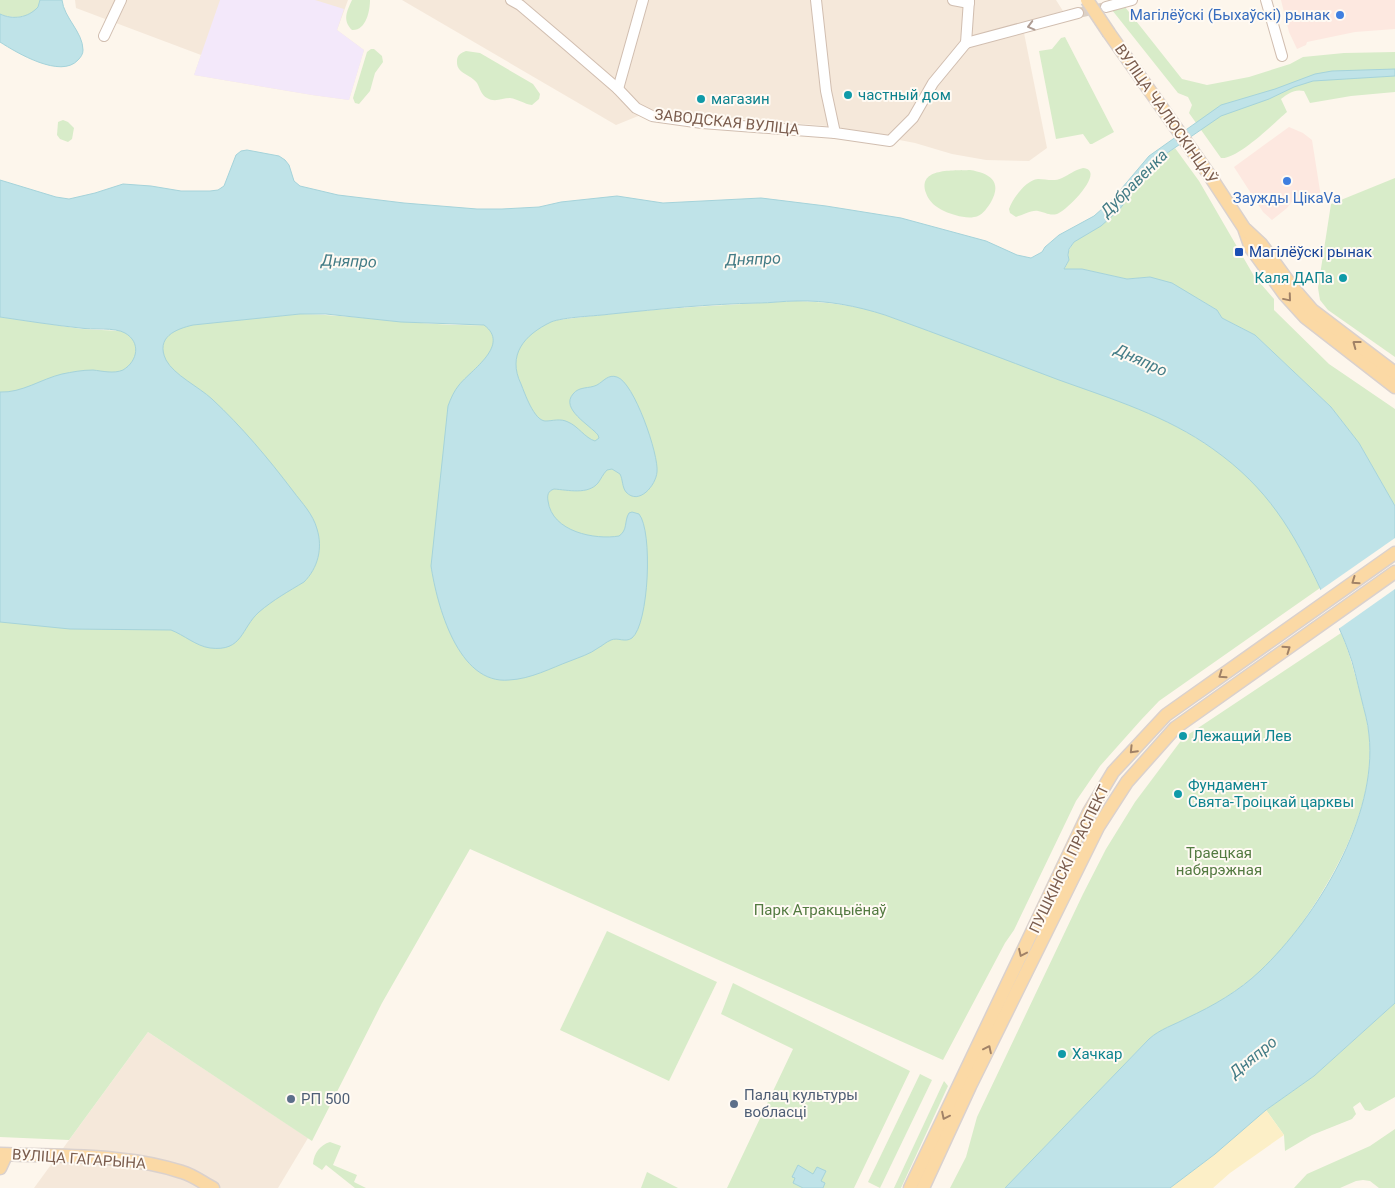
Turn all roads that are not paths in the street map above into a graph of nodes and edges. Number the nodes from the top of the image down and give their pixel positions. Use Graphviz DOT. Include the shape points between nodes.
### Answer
graph roads {
  1 [pos="121,0"];
  2 [pos="511,0"];
  3 [pos="643,0"];
  4 [pos="816,0"];
  5 [pos="952,0"];
  6 [pos="1087,0"];
  7 [pos="1132,0"];
  8 [pos="1266,0"];
  9 [pos="969,2"];
  10 [pos="1106,6"];
  11 [pos="1078,14"];
  12 [pos="104,36"];
  13 [pos="966,43"];
  14 [pos="1282,56"];
  15 [pos="618,89"];
  16 [pos="835,134"];
  17 [pos="1394,383"];
  18 [pos="1395,553"];
  19 [pos="1395,572"];
  20 [pos="3,1154"];
  21 [pos="0,1168"];
  22 [pos="213,1188"];
  23 [pos="910,1188"];
  24 [pos="923,1188"];
  1 -- 12 [label="street"];
  2 -- 15 [label="street, ЗАВОДСКАЯ ВУЛІЦА"];
  3 -- 15 [label="street"];
  4 -- 16 [label="street" via="826,91"];
  5 -- 9 [label="street"];
  6 -- 17 [label="main road, ВУЛІЦА ЧАЛЮСКІНЦАЎ, bridge" via="1208,173 1244,228 1251,248 1285,294 1305,317"];
  7 -- 10 [label="street"];
  8 -- 14 [label="street"];
  9 -- 13 [label="street"];
  11 -- 13 [label="street, one-way"];
  13 -- 16 [label="street, ЗАВОДСКАЯ ВУЛІЦА" via="933,83 913,118 890,141"];
  15 -- 16 [label="street, ЗАВОДСКАЯ ВУЛІЦА" via="636,108 652,116"];
  18 -- 23 [label="main road, ПУШКІНСКІ ПРАСПЕКТ, one-way" via="1166,715 1113,772 1089,812"];
  24 -- 19 [label="main road, ПУШКІНСКІ ПРАСПЕКТ, one-way" via="1098,827 1127,782 1175,728"];
  20 -- 21 [label="main road"];
  20 -- 22 [label="main road, ВУЛІЦА ГАГАРЫНА" via="129,1160 185,1172"];
}
